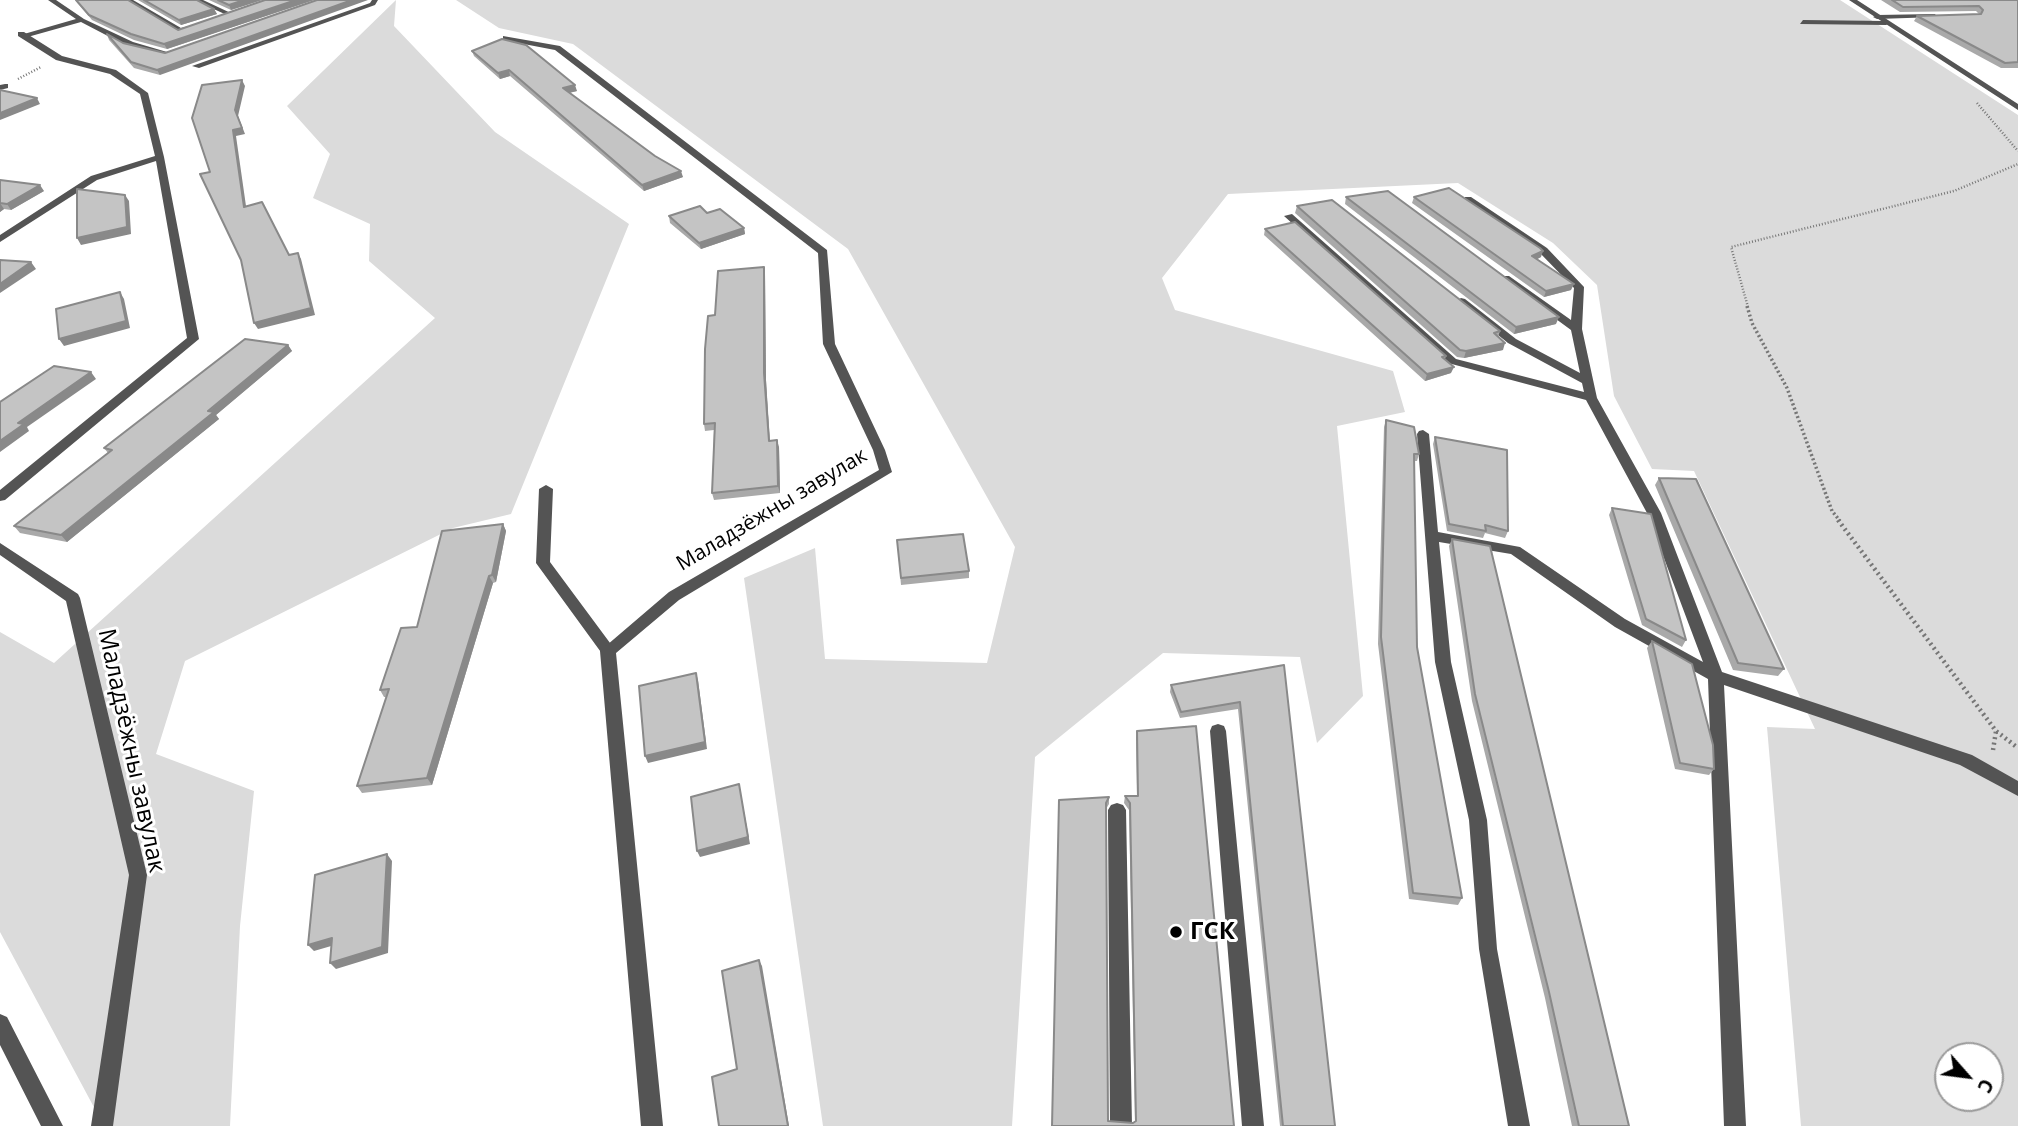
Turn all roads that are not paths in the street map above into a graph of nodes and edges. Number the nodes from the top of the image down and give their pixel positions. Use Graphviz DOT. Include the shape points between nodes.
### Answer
graph roads {
  1 [pos="51,0"];
  2 [pos="128,0"];
  3 [pos="197,0"];
  4 [pos="223,0"];
  5 [pos="376,0"];
  6 [pos="1852,0"];
  7 [pos="206,5"];
  8 [pos="243,11"];
  9 [pos="232,15"];
  10 [pos="1877,16"];
  11 [pos="1939,16"];
  12 [pos="219,19"];
  13 [pos="82,20"];
  14 [pos="1803,22"];
  15 [pos="206,23"];
  16 [pos="1887,23"];
  17 [pos="506,38"];
  18 [pos="192,46"];
  19 [pos="196,66"];
  20 [pos="2002,98"];
  21 [pos="2018,98"];
  22 [pos="2018,108"];
  23 [pos="160,157"];
  24 [pos="1468,199"];
  25 [pos="1289,216"];
  26 [pos="0,239"];
  27 [pos="1491,267"];
  28 [pos="1447,290"];
  29 [pos="1576,329"];
  30 [pos="1588,382"];
  31 [pos="1591,398"];
  32 [pos="1423,434"];
  33 [pos="546,489"];
  34 [pos="0,497"];
  35 [pos="1432,536"];
  36 [pos="0,548"];
  37 [pos="608,651"];
  38 [pos="1716,676"];
  39 [pos="1218,730"];
  40 [pos="2018,789"];
  41 [pos="1117,810"];
  42 [pos="0,1024"];
  43 [pos="52,1126"];
  44 [pos="102,1126"];
  45 [pos="652,1126"];
  46 [pos="1121,1126"];
  47 [pos="1254,1126"];
  48 [pos="1519,1126"];
  49 [pos="1735,1126"];
  1 -- 13 [label="street"];
  2 -- 15 [label="street" via="180,31"];
  3 -- 7 [label="street"];
  4 -- 7 [label="street"];
  5 -- 19 [label="street"];
  6 -- 10 [label="street"];
  7 -- 9 [label="street"];
  8 -- 9 [label="street"];
  9 -- 12 [label="street"];
  10 -- 11 [label="street"];
  10 -- 16 [label="street"];
  13 -- 18 [label="street" via="130,44 167,54"];
  13 -- 23 [label="street" via="24,35 59,58 113,72 144,93"];
  14 -- 16 [label="street"];
  16 -- 20 [label="street"];
  17 -- 37 [label="street, Маладзёжны завулак" via="557,48 823,252 829,344 886,472 674,596"];
  20 -- 21 [label="street"];
  20 -- 22 [label="street"];
  23 -- 26 [label="street" via="94,178"];
  23 -- 34 [label="street" via="193,339"];
  24 -- 29 [label="street" via="1543,250 1579,287"];
  25 -- 31 [label="street" via="1452,360"];
  27 -- 29 [label="street"];
  28 -- 30 [label="street" via="1512,341"];
  29 -- 30 [label="street"];
  30 -- 31 [label="street"];
  31 -- 38 [label="street" via="1654,513"];
  32 -- 35 [label="street"];
  33 -- 37 [label="street" via="543,563"];
  35 -- 38 [label="street" via="1515,550 1620,623"];
  35 -- 48 [label="street" via="1443,662 1478,820 1488,949"];
  36 -- 44 [label="street, Маладзёжны завулак" via="73,598 138,875"];
  37 -- 45 [label="street"];
  38 -- 40 [label="street" via="1966,760"];
  38 -- 49 [label="street"];
  39 -- 47 [label="street"];
  41 -- 46 [label="street"];
  42 -- 43 [label="street"];
}
